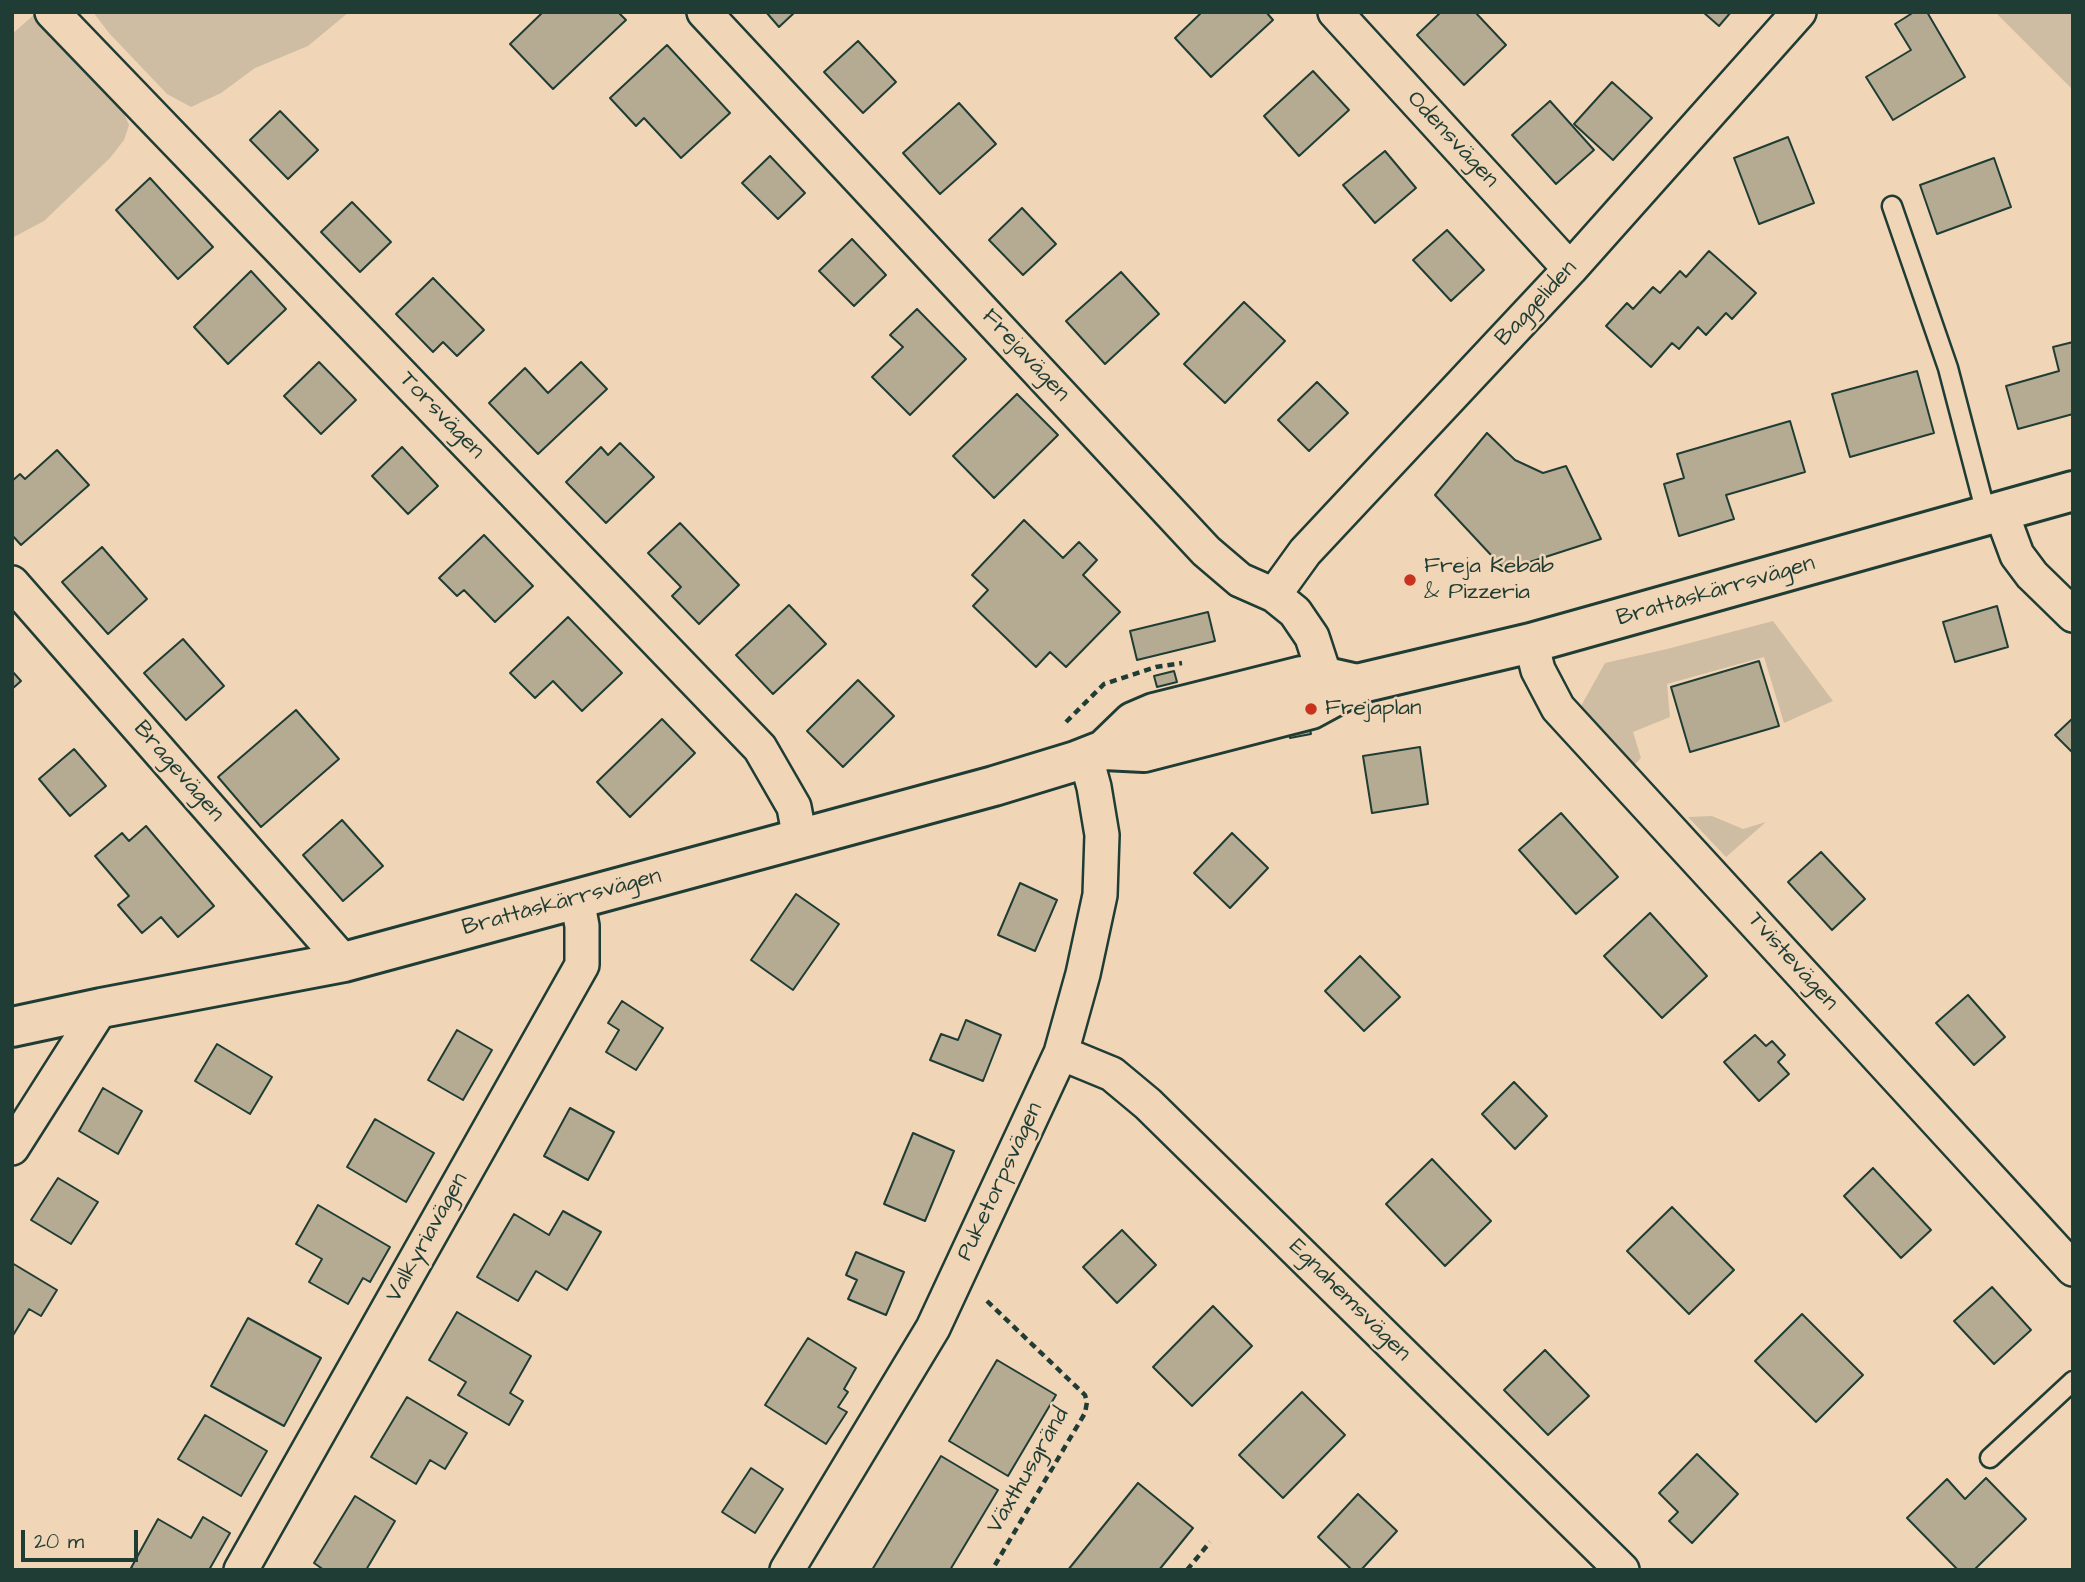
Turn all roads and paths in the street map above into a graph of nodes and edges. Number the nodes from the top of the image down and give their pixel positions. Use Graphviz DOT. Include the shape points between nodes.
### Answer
graph roads {
  1 [pos="52,12"];
  2 [pos="704,12"];
  3 [pos="1335,12"];
  4 [pos="1799,12"];
  5 [pos="1892,206"];
  6 [pos="1570,269"];
  7 [pos="2073,491"];
  8 [pos="1994,514"];
  9 [pos="12,583"];
  10 [pos="1274,595"];
  11 [pos="2073,615"];
  12 [pos="1531,643"];
  13 [pos="1339,686"];
  14 [pos="1095,754"];
  15 [pos="800,839"];
  16 [pos="577,899"];
  17 [pos="344,962"];
  18 [pos="101,1007"];
  19 [pos="12,1027"];
  20 [pos="1061,1053"];
  21 [pos="12,1148"];
  22 [pos="2073,1269"];
  23 [pos="958,1274"];
  24 [pos="2073,1381"];
  25 [pos="1990,1458"];
  26 [pos="1210,1542"];
  27 [pos="241,1570"];
  28 [pos="787,1570"];
  29 [pos="992,1570"];
  30 [pos="1187,1570"];
  31 [pos="1622,1570"];
  1 -- 15 [label="street, Torsvägen" via="760,748 794,807"];
  2 -- 10 [label="street, Frejavägen" via="1206,551 1240,580"];
  3 -- 6 [label="street, Odensvägen"];
  4 -- 6 [label="street, Baggeliden"];
  5 -- 8 [label="lane"];
  6 -- 10 [label="street, Baggeliden" via="1305,552"];
  7 -- 8 [label="street, Brattåskärrsvägen"];
  8 -- 11 [label="street" via="2032,575"];
  8 -- 12 [label="street, Brattåskärrsvägen"];
  9 -- 17 [label="street, Bragevägen"];
  10 -- 13 [label="street, Frejavägen" via="1296,612"];
  12 -- 13 [label="street, Brattåskärrsvägen"];
  12 -- 22 [label="street, Tvistevägen" via="1538,670 1558,708"];
  13 -- 14 [label="street, Brattåskärrsvägen" via="1311,709 1144,752"];
  14 -- 15 [label="street, Brattåskärrsvägen"];
  14 -- 20 [label="street, Puketorpsvägen" via="1100,895"];
  15 -- 16 [label="street, Brattåskärrsvägen"];
  16 -- 17 [label="street, Brattåskärrsvägen"];
  16 -- 27 [label="street, Valkyriavägen" via="582,965"];
  17 -- 18 [label="street, Brattåskärrsvägen"];
  18 -- 19 [label="street, Brattåskärrsvägen"];
  18 -- 21 [label="street"];
  20 -- 23 [label="street, Puketorpsvägen"];
  20 -- 31 [label="street, Egnahemsvägen" via="1112,1074 1149,1104"];
  23 -- 28 [label="street, Puketorpsvägen" via="933,1328"];
  23 -- 29 [label="path, Växthusgränd" via="1085,1395 1087,1402 1085,1413"];
  24 -- 25 [label="lane"];
  26 -- 30 [label="path"];
}
